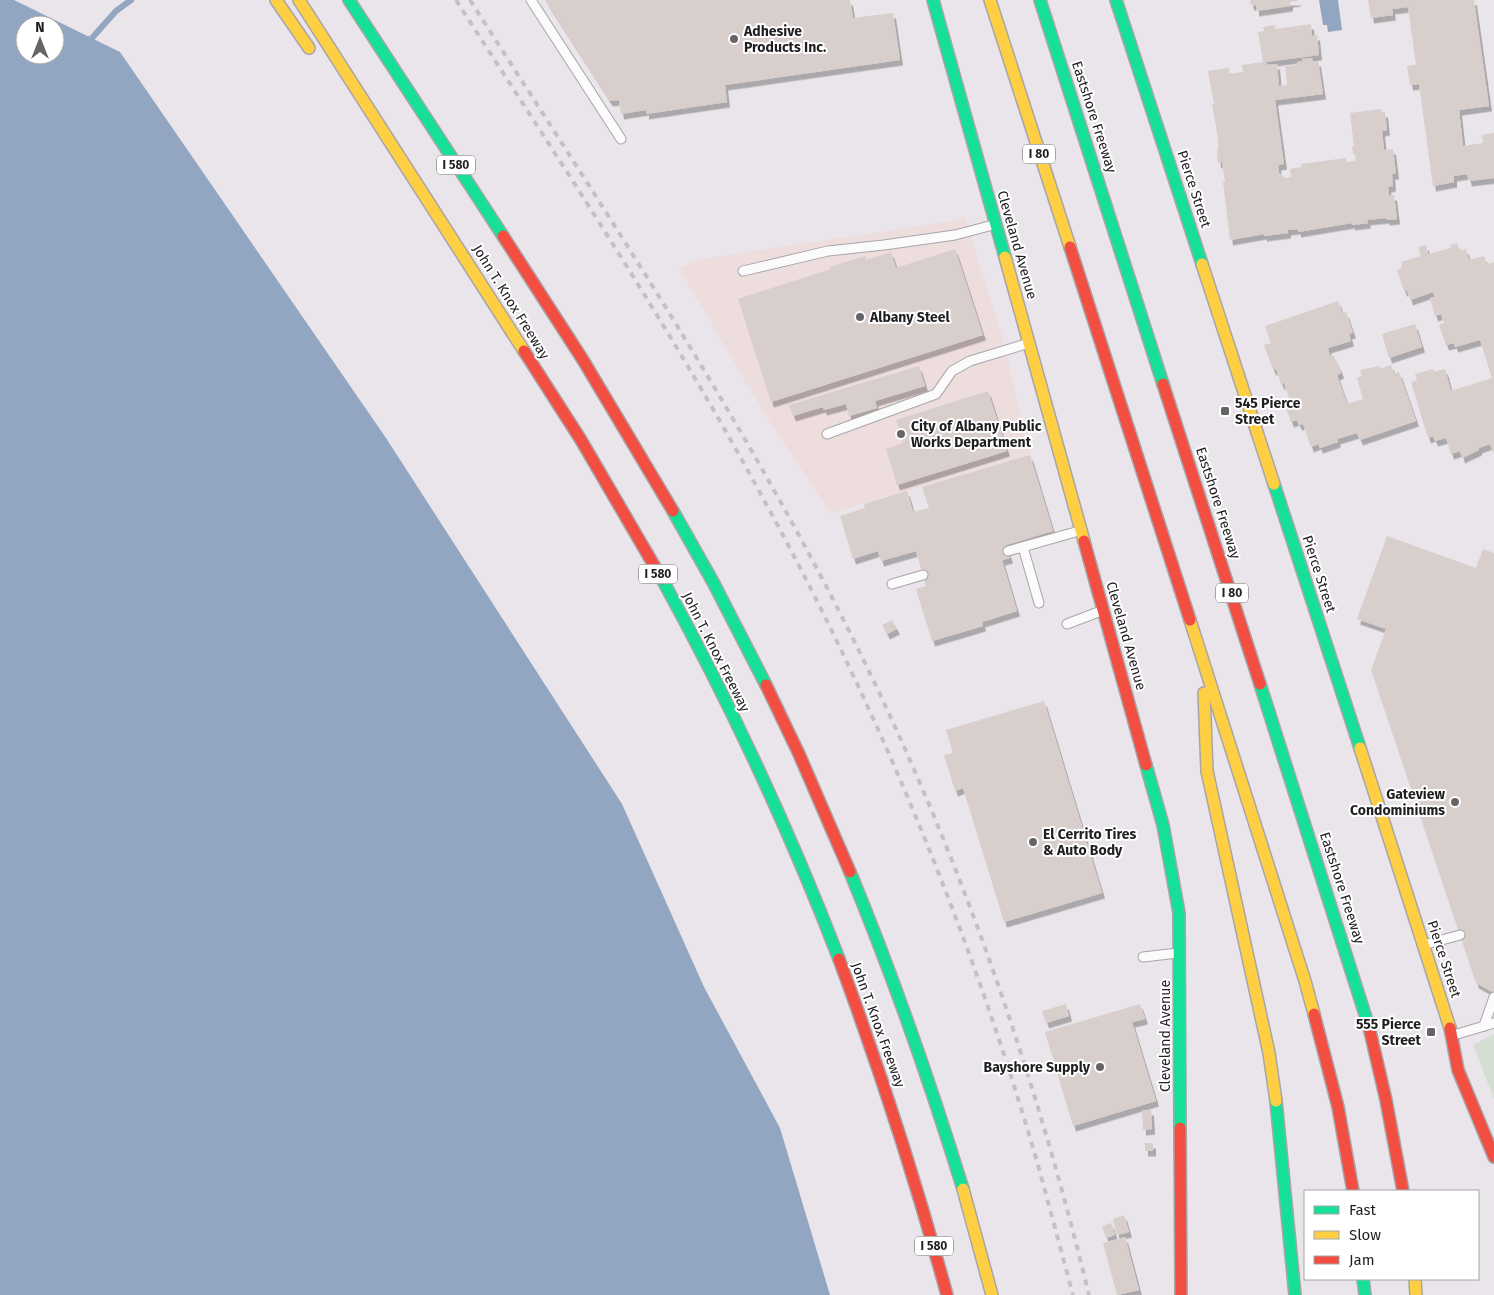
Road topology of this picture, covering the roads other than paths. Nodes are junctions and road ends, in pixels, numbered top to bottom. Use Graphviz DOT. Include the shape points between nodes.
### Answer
graph roads {
  1 [pos="276,0"];
  2 [pos="299,0"];
  3 [pos="349,0"];
  4 [pos="531,0"];
  5 [pos="933,0"];
  6 [pos="990,0"];
  7 [pos="1040,0"];
  8 [pos="1116,0"];
  9 [pos="318,61"];
  10 [pos="346,96"];
  11 [pos="370,109"];
  12 [pos="621,140"];
  13 [pos="996,224"];
  14 [pos="743,271"];
  15 [pos="1029,343"];
  16 [pos="827,434"];
  17 [pos="1081,530"];
  18 [pos="1023,547"];
  19 [pos="1008,551"];
  20 [pos="923,575"];
  21 [pos="892,584"];
  22 [pos="1039,603"];
  23 [pos="1103,610"];
  24 [pos="1066,624"];
  25 [pos="1203,659"];
  26 [pos="1460,935"];
  27 [pos="1424,945"];
  28 [pos="1180,953"];
  29 [pos="1143,957"];
  30 [pos="1494,997"];
  31 [pos="1494,1023"];
  32 [pos="1484,1026"];
  33 [pos="1451,1036"];
  34 [pos="1494,1157"];
  35 [pos="1353,1190"];
  36 [pos="1403,1190"];
  37 [pos="1364,1280"];
  38 [pos="1415,1280"];
  39 [pos="947,1295"];
  40 [pos="992,1295"];
  41 [pos="1181,1295"];
  42 [pos="1294,1295"];
  43 [pos="1365,1295"];
  44 [pos="1416,1295"];
  1 -- 9 [label="main road"];
  2 -- 11 [label="main road, John T. Knox Freeway / I 580"];
  3 -- 40 [label="main road, John T. Knox Freeway / I 580" via="608,402 677,517 753,659 823,808 887,966 942,1124"];
  4 -- 12 [label="lane"];
  5 -- 13 [label="main road, Cleveland Avenue"];
  6 -- 25 [label="main road, I 80"];
  7 -- 36 [label="main road, Eastshore Freeway / I 80" via="1364,1008 1377,1052"];
  8 -- 27 [label="main road, Pierce Street"];
  10 -- 11 [label="main road"];
  11 -- 39 [label="main road, John T. Knox Freeway / I 580" via="585,448 689,629 728,706 791,843 854,999 908,1158"];
  13 -- 14 [label="lane" via="955,235 828,251"];
  13 -- 15 [label="main road, Cleveland Avenue"];
  15 -- 16 [label="lane" via="970,361 952,371 936,394"];
  15 -- 17 [label="main road, Cleveland Avenue"];
  17 -- 18 [label="lane"];
  17 -- 23 [label="main road, Cleveland Avenue"];
  18 -- 19 [label="lane"];
  18 -- 22 [label="lane"];
  20 -- 21 [label="lane"];
  23 -- 24 [label="lane"];
  23 -- 28 [label="main road, Cleveland Avenue" via="1163,825 1179,913"];
  25 -- 35 [label="main road, I 80" via="1317,1023 1338,1107"];
  25 -- 42 [label="main road" via="1207,771 1270,1053 1283,1157"];
  26 -- 27 [label="lane"];
  27 -- 33 [label="main road, Pierce Street"];
  28 -- 29 [label="lane"];
  28 -- 41 [label="main road, Cleveland Avenue"];
  30 -- 32 [label="lane"];
  31 -- 32 [label="lane"];
  32 -- 33 [label="lane"];
  33 -- 34 [label="main road, Pierce Street" via="1458,1070"];
  37 -- 43 [label="main road"];
  38 -- 44 [label="main road"];
}
